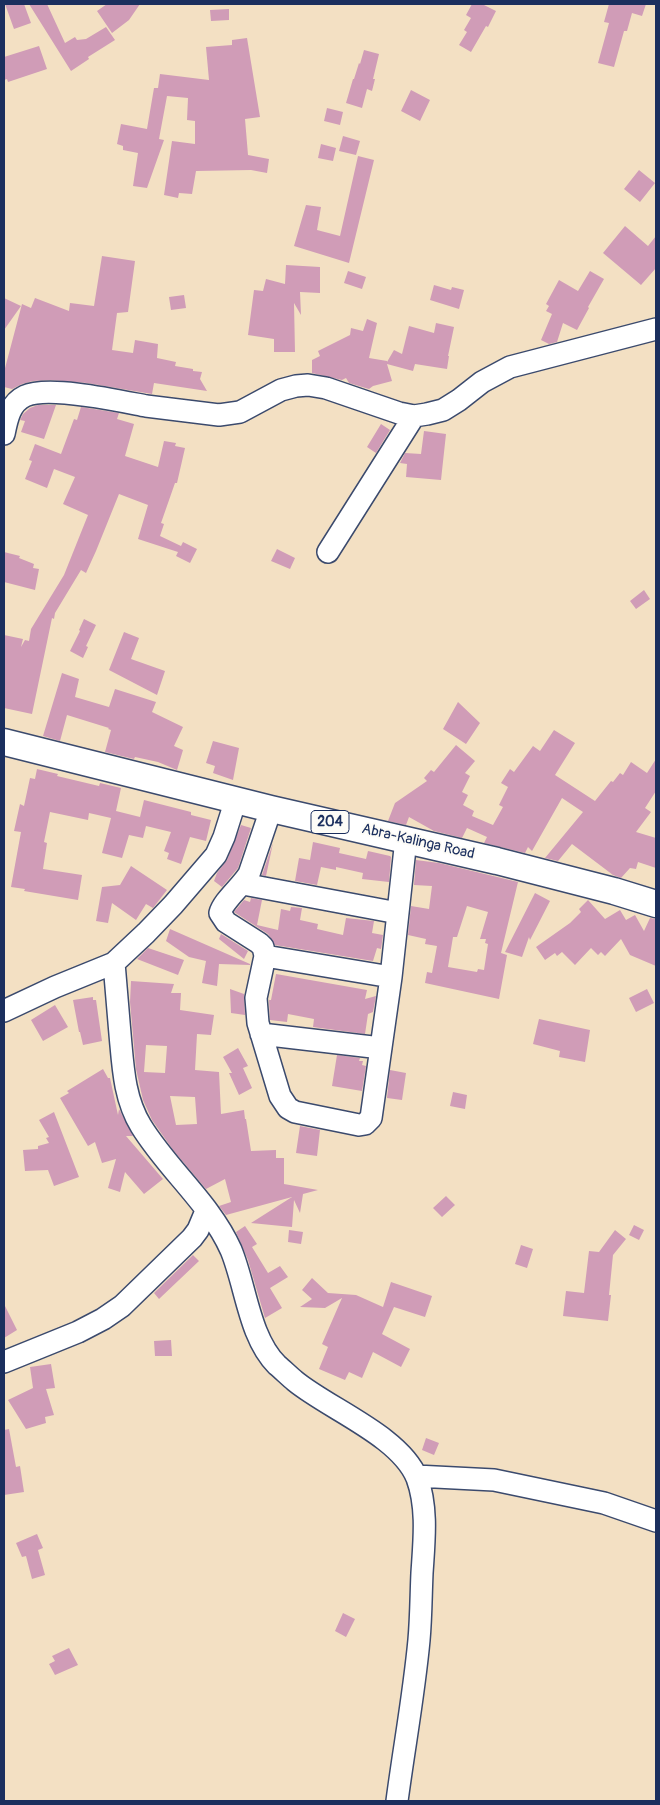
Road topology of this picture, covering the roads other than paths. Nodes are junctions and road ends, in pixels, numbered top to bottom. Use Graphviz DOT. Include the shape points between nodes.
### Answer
graph roads {
  1 [pos="656,329"];
  2 [pos="8,408"];
  3 [pos="414,416"];
  4 [pos="4,434"];
  5 [pos="328,552"];
  6 [pos="4,742"];
  7 [pos="236,799"];
  8 [pos="271,809"];
  9 [pos="406,839"];
  10 [pos="243,884"];
  11 [pos="656,904"];
  12 [pos="398,913"];
  13 [pos="265,956"];
  14 [pos="114,962"];
  15 [pos="390,977"];
  16 [pos="4,1011"];
  17 [pos="261,1034"];
  18 [pos="381,1048"];
  19 [pos="206,1211"];
  20 [pos="4,1362"];
  21 [pos="416,1476"];
  22 [pos="656,1521"];
  23 [pos="397,1801"];
  1 -- 3 [label="street" via="510,367 442,410"];
  2 -- 3 [label="street" via="26,395 75,394 218,415 240,412 281,390 308,385"];
  2 -- 4 [label="street"];
  3 -- 5 [label="street"];
  6 -- 7 [label="main road, Abra-Kalinga Road / 204"];
  7 -- 8 [label="main road, Abra-Kalinga Road / 204"];
  7 -- 14 [label="street" via="216,855 166,912"];
  8 -- 9 [label="main road, Abra-Kalinga Road / 204"];
  8 -- 10 [label="street"];
  9 -- 11 [label="main road, Abra-Kalinga Road / 204"];
  9 -- 12 [label="street"];
  10 -- 12 [label="street"];
  10 -- 13 [label="street" via="220,913 226,922 259,943"];
  12 -- 15 [label="street"];
  13 -- 15 [label="street"];
  13 -- 17 [label="street" via="256,998"];
  14 -- 16 [label="street"];
  14 -- 19 [label="street" via="124,1084 130,1103 152,1142"];
  15 -- 18 [label="street"];
  17 -- 18 [label="street"];
  17 -- 18 [label="street" via="277,1089 288,1108 359,1125 371,1118"];
  19 -- 20 [label="street" via="192,1238 122,1306 78,1332"];
  19 -- 21 [label="street" via="230,1249 261,1340 274,1362 295,1382 387,1442 404,1457"];
  21 -- 22 [label="street" via="494,1480 604,1503"];
  21 -- 23 [label="street" via="422,1495 424,1534 419,1640"];
}
